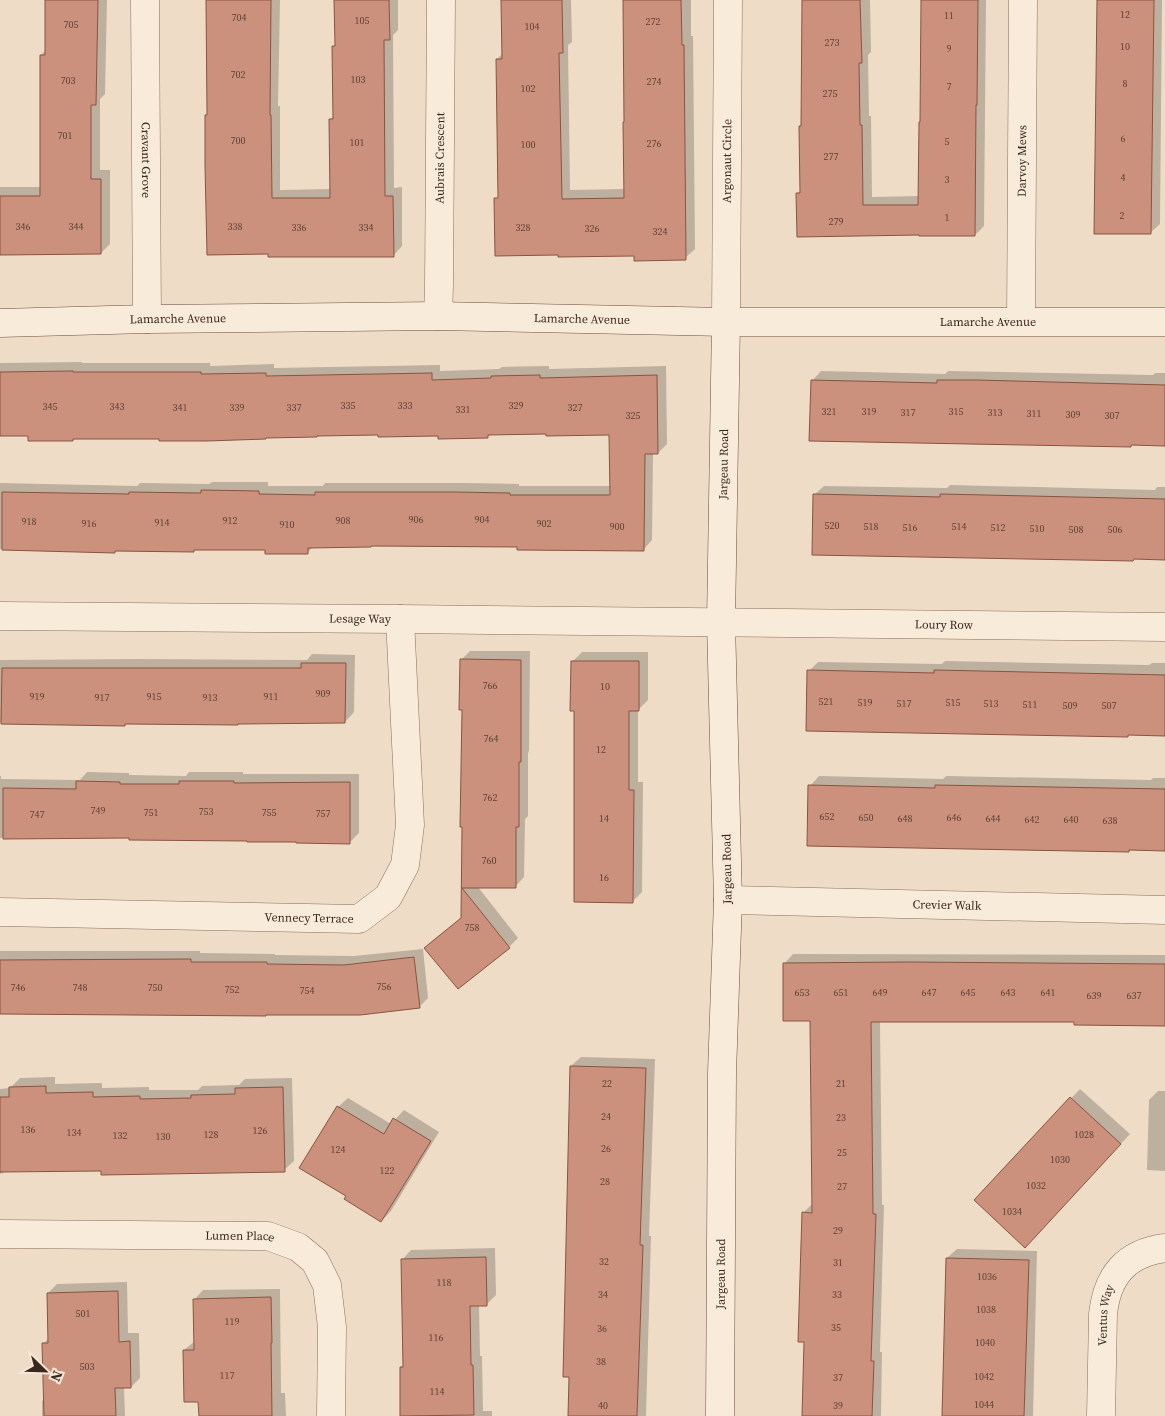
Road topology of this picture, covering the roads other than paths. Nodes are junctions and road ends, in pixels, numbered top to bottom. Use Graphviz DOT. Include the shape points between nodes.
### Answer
graph roads {
  1 [pos="145,0"];
  2 [pos="441,0"];
  3 [pos="728,0"];
  4 [pos="1023,0"];
  5 [pos="438,316"];
  6 [pos="146,319"];
  7 [pos="1021,321"];
  8 [pos="726,322"];
  9 [pos="1165,322"];
  10 [pos="0,323"];
  11 [pos="0,616"];
  12 [pos="400,619"];
  13 [pos="721,622"];
  14 [pos="1165,627"];
  15 [pos="728,900"];
  16 [pos="1165,910"];
  17 [pos="0,912"];
  18 [pos="0,1234"];
  19 [pos="1165,1248"];
  20 [pos="331,1416"];
  21 [pos="720,1416"];
  22 [pos="1101,1416"];
  1 -- 6 [label="street, Cravant Grove"];
  2 -- 5 [label="street, Aubrais Crescent"];
  3 -- 8 [label="street, Argonaut Circle"];
  4 -- 7 [label="street, Darvoy Mews"];
  5 -- 6 [label="street, Lamarche Avenue"];
  5 -- 8 [label="street, Lamarche Avenue"];
  6 -- 10 [label="street, Lamarche Avenue"];
  7 -- 8 [label="street, Lamarche Avenue"];
  7 -- 9 [label="street, Lamarche Avenue"];
  8 -- 13 [label="street, Jargeau Road"];
  11 -- 12 [label="street, Lesage Way"];
  12 -- 13 [label="street, Lesage Way"];
  12 -- 17 [label="street, Vennecy Terrace" via="410,825 405,865 388,897 359,919"];
  13 -- 14 [label="street, Loury Row"];
  13 -- 15 [label="street, Jargeau Road"];
  15 -- 16 [label="street, Crevier Walk"];
  15 -- 21 [label="street, Jargeau Road" via="722,1073"];
  18 -- 20 [label="street, Lumen Place" via="268,1236 298,1247 314,1261 327,1285 332,1327"];
  19 -- 22 [label="street, Ventus Way" via="1127,1262 1108,1287 1102,1314"];
}
